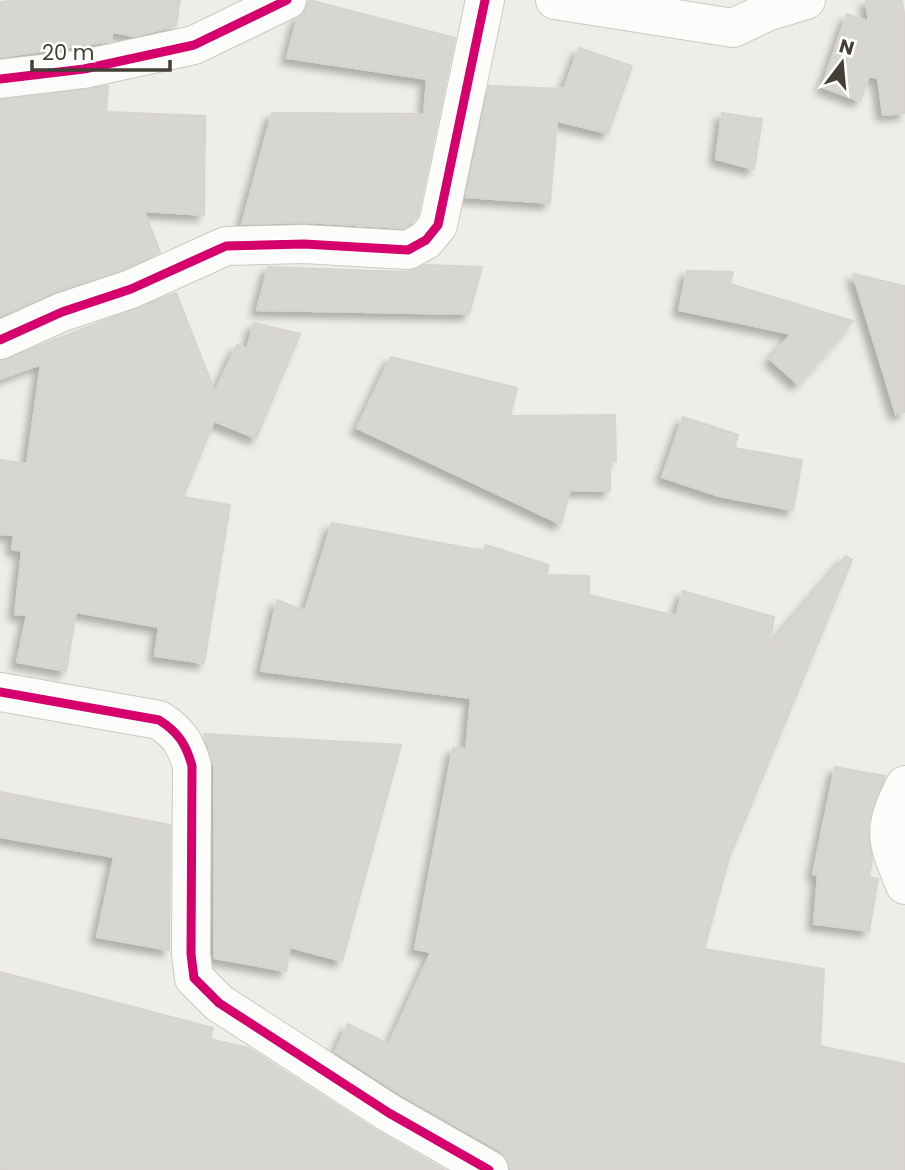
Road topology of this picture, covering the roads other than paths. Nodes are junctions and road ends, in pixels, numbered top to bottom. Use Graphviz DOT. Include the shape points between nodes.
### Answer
graph roads {
  1 [pos="287,0"];
  2 [pos="485,0"];
  3 [pos="555,0"];
  4 [pos="806,0"];
  5 [pos="0,79"];
  6 [pos="0,340"];
  7 [pos="0,692"];
  8 [pos="905,785"];
  9 [pos="905,885"];
  10 [pos="489,1170"];
  1 -- 5 [label="street" via="194,45 84,69"];
  2 -- 6 [label="street" via="438,225 426,240 408,250 304,244 226,246"];
  3 -- 4 [label="street" via="733,28 769,10"];
  7 -- 10 [label="street" via="159,720 176,731 192,766 194,978 219,1003 389,1113"];
  8 -- 9 [label="street" via="889,822 888,844"];
}
